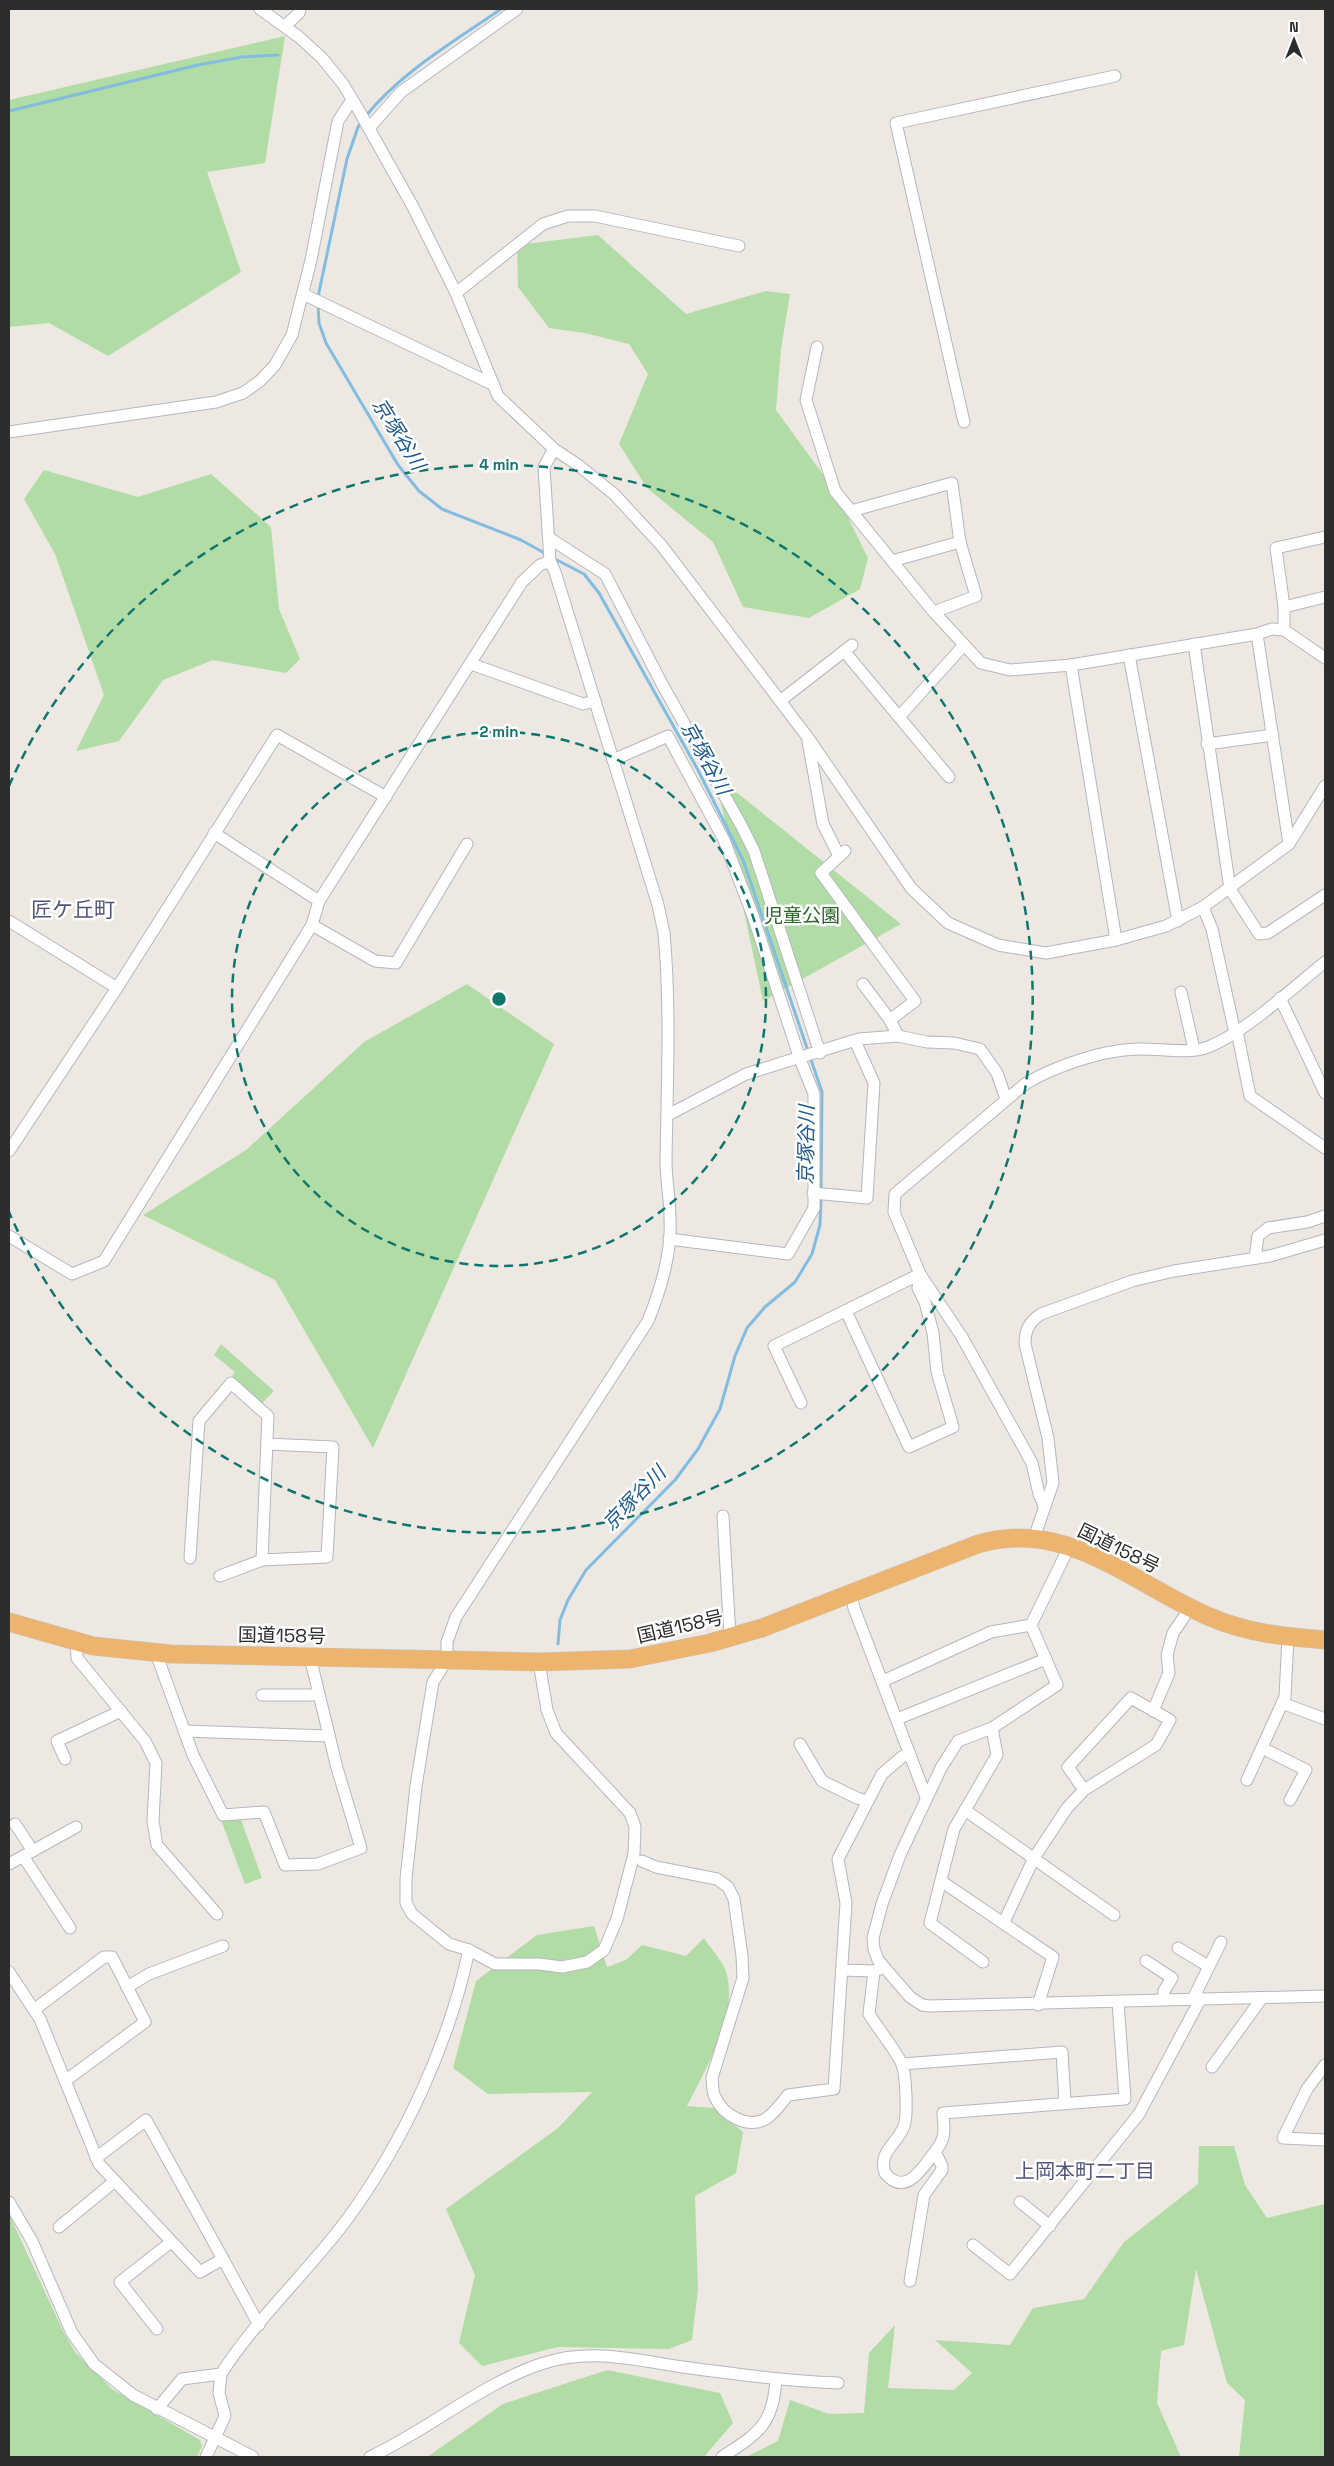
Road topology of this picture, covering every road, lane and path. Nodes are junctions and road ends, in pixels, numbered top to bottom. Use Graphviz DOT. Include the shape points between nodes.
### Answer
graph roads {
  1 [pos="260,9"];
  2 [pos="300,9"];
  3 [pos="517,9"];
  4 [pos="285,26"];
  5 [pos="1115,76"];
  6 [pos="355,105"];
  7 [pos="367,125"];
  8 [pos="739,246"];
  9 [pos="456,293"];
  10 [pos="302,294"];
  11 [pos="817,347"];
  12 [pos="494,385"];
  13 [pos="964,422"];
  14 [pos="9,432"];
  15 [pos="554,449"];
  16 [pos="851,511"];
  17 [pos="1325,537"];
  18 [pos="550,541"];
  19 [pos="960,542"];
  20 [pos="892,561"];
  21 [pos="548,566"];
  22 [pos="1325,597"];
  23 [pos="1284,606"];
  24 [pos="934,612"];
  25 [pos="1284,630"];
  26 [pos="1257,634"];
  27 [pos="1194,644"];
  28 [pos="964,645"];
  29 [pos="1129,655"];
  30 [pos="1325,658"];
  31 [pos="471,664"];
  32 [pos="1071,665"];
  33 [pos="595,701"];
  34 [pos="780,701"];
  35 [pos="899,717"];
  36 [pos="1272,735"];
  37 [pos="807,736"];
  38 [pos="1207,744"];
  39 [pos="613,760"];
  40 [pos="949,777"];
  41 [pos="1325,786"];
  42 [pos="386,797"];
  43 [pos="214,834"];
  44 [pos="467,844"];
  45 [pos="1289,844"];
  46 [pos="1230,889"];
  47 [pos="1325,896"];
  48 [pos="319,901"];
  49 [pos="1203,907"];
  50 [pos="9,921"];
  51 [pos="1178,921"];
  52 [pos="312,925"];
  53 [pos="1116,940"];
  54 [pos="1325,962"];
  55 [pos="863,984"];
  56 [pos="117,988"];
  57 [pos="1181,992"];
  58 [pos="1280,998"];
  59 [pos="890,1020"];
  60 [pos="1236,1032"];
  61 [pos="898,1036"];
  62 [pos="855,1041"];
  63 [pos="1194,1050"];
  64 [pos="810,1056"];
  65 [pos="1325,1093"];
  66 [pos="1006,1099"];
  67 [pos="668,1116"];
  68 [pos="1325,1148"];
  69 [pos="9,1151"];
  70 [pos="813,1193"];
  71 [pos="1325,1216"];
  72 [pos="9,1236"];
  73 [pos="669,1239"];
  74 [pos="1325,1240"];
  75 [pos="1255,1258"];
  76 [pos="920,1274"];
  77 [pos="846,1311"];
  78 [pos="801,1403"];
  79 [pos="267,1444"];
  80 [pos="1044,1506"];
  81 [pos="723,1516"];
  82 [pos="1034,1538"];
  83 [pos="1070,1545"];
  84 [pos="190,1558"];
  85 [pos="262,1560"];
  86 [pos="220,1576"];
  87 [pos="851,1594"];
  88 [pos="1190,1608"];
  89 [pos="9,1622"];
  90 [pos="1031,1625"];
  91 [pos="730,1637"];
  92 [pos="1288,1637"];
  93 [pos="1325,1640"];
  94 [pos="76,1642"];
  95 [pos="156,1653"];
  96 [pos="310,1657"];
  97 [pos="1046,1659"];
  98 [pos="447,1660"];
  99 [pos="539,1662"];
  100 [pos="883,1681"];
  101 [pos="262,1695"];
  102 [pos="319,1695"];
  103 [pos="1282,1703"];
  104 [pos="1153,1710"];
  105 [pos="120,1711"];
  106 [pos="897,1719"];
  107 [pos="1325,1719"];
  108 [pos="992,1728"];
  109 [pos="184,1731"];
  110 [pos="329,1736"];
  111 [pos="800,1744"];
  112 [pos="1262,1748"];
  113 [pos="910,1754"];
  114 [pos="65,1759"];
  115 [pos="1246,1780"];
  116 [pos="1084,1790"];
  117 [pos="926,1797"];
  118 [pos="1290,1800"];
  119 [pos="868,1801"];
  120 [pos="965,1810"];
  121 [pos="16,1824"];
  122 [pos="76,1827"];
  123 [pos="28,1853"];
  124 [pos="1034,1858"];
  125 [pos="642,1861"];
  126 [pos="9,1864"];
  127 [pos="941,1881"];
  128 [pos="217,1914"];
  129 [pos="1114,1915"];
  130 [pos="1004,1922"];
  131 [pos="70,1928"];
  132 [pos="1220,1942"];
  133 [pos="223,1946"];
  134 [pos="1178,1948"];
  135 [pos="469,1950"];
  136 [pos="1146,1961"];
  137 [pos="983,1962"];
  138 [pos="1208,1966"];
  139 [pos="879,1969"];
  140 [pos="842,1970"];
  141 [pos="9,1972"];
  142 [pos="127,1987"];
  143 [pos="1325,1996"];
  144 [pos="1262,1998"];
  145 [pos="1164,1999"];
  146 [pos="1197,1999"];
  147 [pos="1118,2002"];
  148 [pos="1038,2004"];
  149 [pos="34,2009"];
  150 [pos="902,2064"];
  151 [pos="1325,2065"];
  152 [pos="1212,2067"];
  153 [pos="65,2081"];
  154 [pos="1065,2103"];
  155 [pos="1325,2140"];
  156 [pos="935,2152"];
  157 [pos="96,2158"];
  158 [pos="115,2181"];
  159 [pos="9,2202"];
  160 [pos="1020,2202"];
  161 [pos="1050,2226"];
  162 [pos="59,2227"];
  163 [pos="170,2242"];
  164 [pos="974,2245"];
  165 [pos="223,2259"];
  166 [pos="910,2281"];
  167 [pos="259,2325"];
  168 [pos="157,2329"];
  169 [pos="221,2374"];
  170 [pos="776,2380"];
  171 [pos="838,2383"];
  172 [pos="157,2409"];
  173 [pos="215,2439"];
  174 [pos="206,2457"];
  175 [pos="253,2457"];
  176 [pos="370,2457"];
  177 [pos="722,2457"];
  1 -- 4 [label="street"];
  2 -- 4 [label="street"];
  3 -- 7 [label="street" via="401,92"];
  4 -- 6 [label="street" via="322,58"];
  5 -- 13 [label="street" via="896,123"];
  6 -- 7 [label="street"];
  6 -- 10 [label="street" via="338,121"];
  7 -- 9 [label="street" via="413,206"];
  8 -- 9 [label="street" via="595,216 568,216 543,224"];
  9 -- 12 [label="street"];
  10 -- 12 [label="street"];
  10 -- 14 [label="street" via="292,336 275,366 243,393 216,402"];
  11 -- 16 [label="street" via="806,400 835,491"];
  12 -- 15 [label="street" via="503,401"];
  15 -- 18 [label="street" via="544,467"];
  15 -- 34 [label="street" via="614,494 662,546"];
  16 -- 19 [label="street" via="952,483"];
  16 -- 20 [label="street"];
  17 -- 23 [label="street" via="1276,548"];
  18 -- 21 [label="street"];
  18 -- 64 [label="street" via="604,574 742,825 754,852"];
  19 -- 20 [label="street"];
  19 -- 24 [label="street" via="976,596"];
  20 -- 24 [label="street"];
  21 -- 31 [label="street" via="522,582"];
  21 -- 33 [label="street"];
  22 -- 23 [label="street"];
  23 -- 25 [label="street"];
  24 -- 28 [label="street"];
  25 -- 26 [label="street" via="1272,629"];
  25 -- 30 [label="street"];
  26 -- 27 [label="street"];
  26 -- 36 [label="street"];
  27 -- 29 [label="street"];
  27 -- 38 [label="street"];
  28 -- 32 [label="street" via="982,663 1010,670"];
  28 -- 35 [label="street"];
  29 -- 32 [label="street"];
  29 -- 51 [label="street"];
  31 -- 33 [label="street" via="583,704"];
  31 -- 42 [label="street"];
  32 -- 53 [label="street"];
  33 -- 39 [label="street"];
  34 -- 35 [label="street" via="848,648"];
  34 -- 37 [label="street"];
  35 -- 40 [label="street"];
  36 -- 38 [label="street"];
  36 -- 45 [label="street"];
  37 -- 53 [label="street" via="911,888 948,923 998,945 1046,953"];
  37 -- 59 [label="street" via="823,824 842,854 821,873 915,1001"];
  38 -- 46 [label="street"];
  39 -- 64 [label="street" via="668,736 724,840"];
  39 -- 67 [label="street" via="664,933"];
  41 -- 45 [label="street"];
  42 -- 43 [label="street" via="276,734"];
  42 -- 48 [label="street"];
  43 -- 48 [label="street"];
  43 -- 56 [label="street"];
  44 -- 52 [label="street" via="396,963 375,961"];
  45 -- 46 [label="street"];
  46 -- 47 [label="street" via="1259,934 1268,933"];
  46 -- 49 [label="street"];
  48 -- 52 [label="street"];
  49 -- 51 [label="street"];
  49 -- 60 [label="street" via="1212,930"];
  50 -- 56 [label="street"];
  51 -- 53 [label="street"];
  52 -- 72 [label="street" via="104,1261 72,1274"];
  54 -- 58 [label="street"];
  55 -- 59 [label="street"];
  56 -- 69 [label="street"];
  57 -- 63 [label="street"];
  58 -- 60 [label="street"];
  58 -- 65 [label="street"];
  59 -- 61 [label="street"];
  60 -- 63 [label="street"];
  60 -- 68 [label="street" via="1250,1096"];
  61 -- 62 [label="street"];
  61 -- 66 [label="street" via="954,1043 980,1050 997,1073"];
  62 -- 64 [label="street"];
  62 -- 70 [label="street" via="874,1083 867,1198"];
  63 -- 66 [label="street" via="1135,1049 1063,1065 1038,1076"];
  64 -- 67 [label="street" via="746,1074"];
  64 -- 70 [label="street" via="814,1094"];
  66 -- 76 [label="street" via="895,1194 894,1212"];
  67 -- 73 [label="street"];
  70 -- 73 [label="street" via="814,1208 788,1254"];
  71 -- 75 [label="street" via="1268,1228 1258,1236"];
  73 -- 98 [label="street" via="660,1294 648,1321 456,1617 447,1642"];
  74 -- 75 [label="street"];
  75 -- 80 [label="street" via="1174,1271 1132,1282 1032,1319 1026,1330 1025,1344 1052,1468 1052,1489"];
  76 -- 77 [label="street"];
  76 -- 77 [label="street" via="918,1288 933,1333 937,1372 953,1427 909,1446"];
  76 -- 80 [label="street" via="962,1337 1032,1463 1038,1494"];
  77 -- 78 [label="street" via="774,1346"];
  79 -- 84 [label="street" via="268,1416 231,1383 199,1421"];
  79 -- 85 [label="street"];
  79 -- 85 [label="street" via="333,1447 327,1558"];
  80 -- 82 [label="street"];
  81 -- 91 [label="street"];
  82 -- 83 [label="highway, 国道158号"];
  82 -- 87 [label="highway, 国道158号" via="992,1540"];
  83 -- 88 [label="highway, 国道158号"];
  83 -- 90 [label="street"];
  85 -- 86 [label="street"];
  87 -- 91 [label="highway, 国道158号"];
  87 -- 100 [label="street"];
  88 -- 92 [label="highway, 国道158号" via="1243,1629"];
  88 -- 104 [label="street" via="1173,1634 1168,1655 1169,1673"];
  89 -- 94 [label="highway, 国道158号"];
  90 -- 97 [label="street"];
  90 -- 100 [label="street" via="991,1632"];
  91 -- 99 [label="highway, 国道158号" via="630,1659"];
  92 -- 93 [label="highway, 国道158号"];
  92 -- 103 [label="street"];
  94 -- 95 [label="highway, 国道158号"];
  94 -- 105 [label="street" via="77,1658"];
  95 -- 96 [label="highway, 国道158号"];
  95 -- 109 [label="street"];
  96 -- 98 [label="highway, 国道158号"];
  96 -- 102 [label="street"];
  97 -- 106 [label="street"];
  97 -- 108 [label="street" via="1057,1685"];
  98 -- 99 [label="highway, 国道158号"];
  98 -- 135 [label="street" via="433,1682 431,1692 416,1786 406,1903 412,1914 442,1939"];
  99 -- 135 [label="street" via="556,1734 630,1813 635,1827 634,1854 618,1919 604,1950 587,1962 562,1967 496,1964"];
  100 -- 106 [label="street"];
  101 -- 102 [label="street"];
  102 -- 110 [label="street"];
  103 -- 107 [label="street"];
  103 -- 112 [label="street"];
  104 -- 116 [label="street" via="1170,1720 1156,1745"];
  104 -- 116 [label="street" via="1131,1698 1068,1767"];
  105 -- 114 [label="street" via="57,1741"];
  105 -- 128 [label="street" via="145,1740 156,1763 153,1821 157,1845"];
  106 -- 113 [label="street"];
  108 -- 117 [label="street" via="958,1741"];
  108 -- 120 [label="street" via="997,1755"];
  109 -- 110 [label="street"];
  109 -- 110 [label="street" via="223,1815 264,1812 285,1865 318,1864 361,1848"];
  111 -- 119 [label="street" via="822,1781"];
  112 -- 115 [label="street"];
  112 -- 118 [label="street" via="1306,1770"];
  113 -- 117 [label="street"];
  113 -- 119 [label="street" via="882,1774"];
  116 -- 124 [label="street" via="1060,1816"];
  117 -- 139 [label="street" via="889,1884 873,1938"];
  119 -- 140 [label="street" via="838,1858 846,1903"];
  120 -- 124 [label="street"];
  120 -- 127 [label="street" via="954,1829"];
  121 -- 123 [label="street"];
  122 -- 123 [label="street"];
  123 -- 126 [label="street"];
  123 -- 131 [label="street"];
  124 -- 129 [label="street"];
  124 -- 130 [label="street"];
  125 -- 140 [label="street" via="656,1867 717,1879 728,1888 734,1899 743,1978 712,2078 717,2100 732,2116 746,2122 765,2119 788,2095 834,2089"];
  127 -- 130 [label="street"];
  127 -- 137 [label="street" via="930,1923"];
  130 -- 148 [label="street" via="1053,1957"];
  132 -- 138 [label="street"];
  133 -- 142 [label="street" via="149,1974"];
  134 -- 138 [label="street"];
  135 -- 167 [label="street" via="462,1984 409,2120 348,2218"];
  136 -- 145 [label="street" via="1172,1978 1164,1991"];
  138 -- 146 [label="street"];
  139 -- 140 [label="street"];
  139 -- 148 [label="street" via="922,2004"];
  139 -- 150 [label="street" via="869,2014"];
  141 -- 149 [label="street"];
  142 -- 149 [label="street" via="112,1957 104,1957"];
  142 -- 153 [label="street" via="146,2022"];
  143 -- 144 [label="street"];
  144 -- 146 [label="street"];
  144 -- 152 [label="street"];
  145 -- 146 [label="street"];
  145 -- 147 [label="street"];
  146 -- 161 [label="street" via="1139,2114"];
  147 -- 148 [label="street"];
  147 -- 154 [label="street" via="1125,2099"];
  149 -- 153 [label="street"];
  150 -- 154 [label="street" via="1062,2052"];
  150 -- 156 [label="street" via="905,2125 884,2156 885,2173 897,2181 912,2180"];
  151 -- 155 [label="street" via="1307,2089 1283,2138"];
  153 -- 157 [label="street"];
  154 -- 156 [label="street" via="943,2112 943,2139"];
  156 -- 166 [label="street" via="942,2170 924,2195"];
  157 -- 158 [label="street"];
  157 -- 165 [label="street" via="146,2120"];
  158 -- 162 [label="street"];
  158 -- 163 [label="street"];
  159 -- 172 [label="street" via="32,2241 55,2297 83,2351 106,2376"];
  160 -- 161 [label="street"];
  161 -- 164 [label="street" via="1010,2274"];
  163 -- 165 [label="street" via="200,2272"];
  163 -- 168 [label="street" via="120,2282"];
  165 -- 167 [label="street"];
  167 -- 169 [label="street"];
  169 -- 172 [label="street" via="182,2379"];
  169 -- 173 [label="street" via="219,2393 225,2416"];
  170 -- 171 [label="street"];
  170 -- 176 [label="street" via="619,2356 565,2358 504,2381"];
  170 -- 177 [label="street" via="772,2405 763,2425 749,2440"];
  172 -- 173 [label="street"];
  173 -- 174 [label="street"];
  173 -- 175 [label="street"];
}
